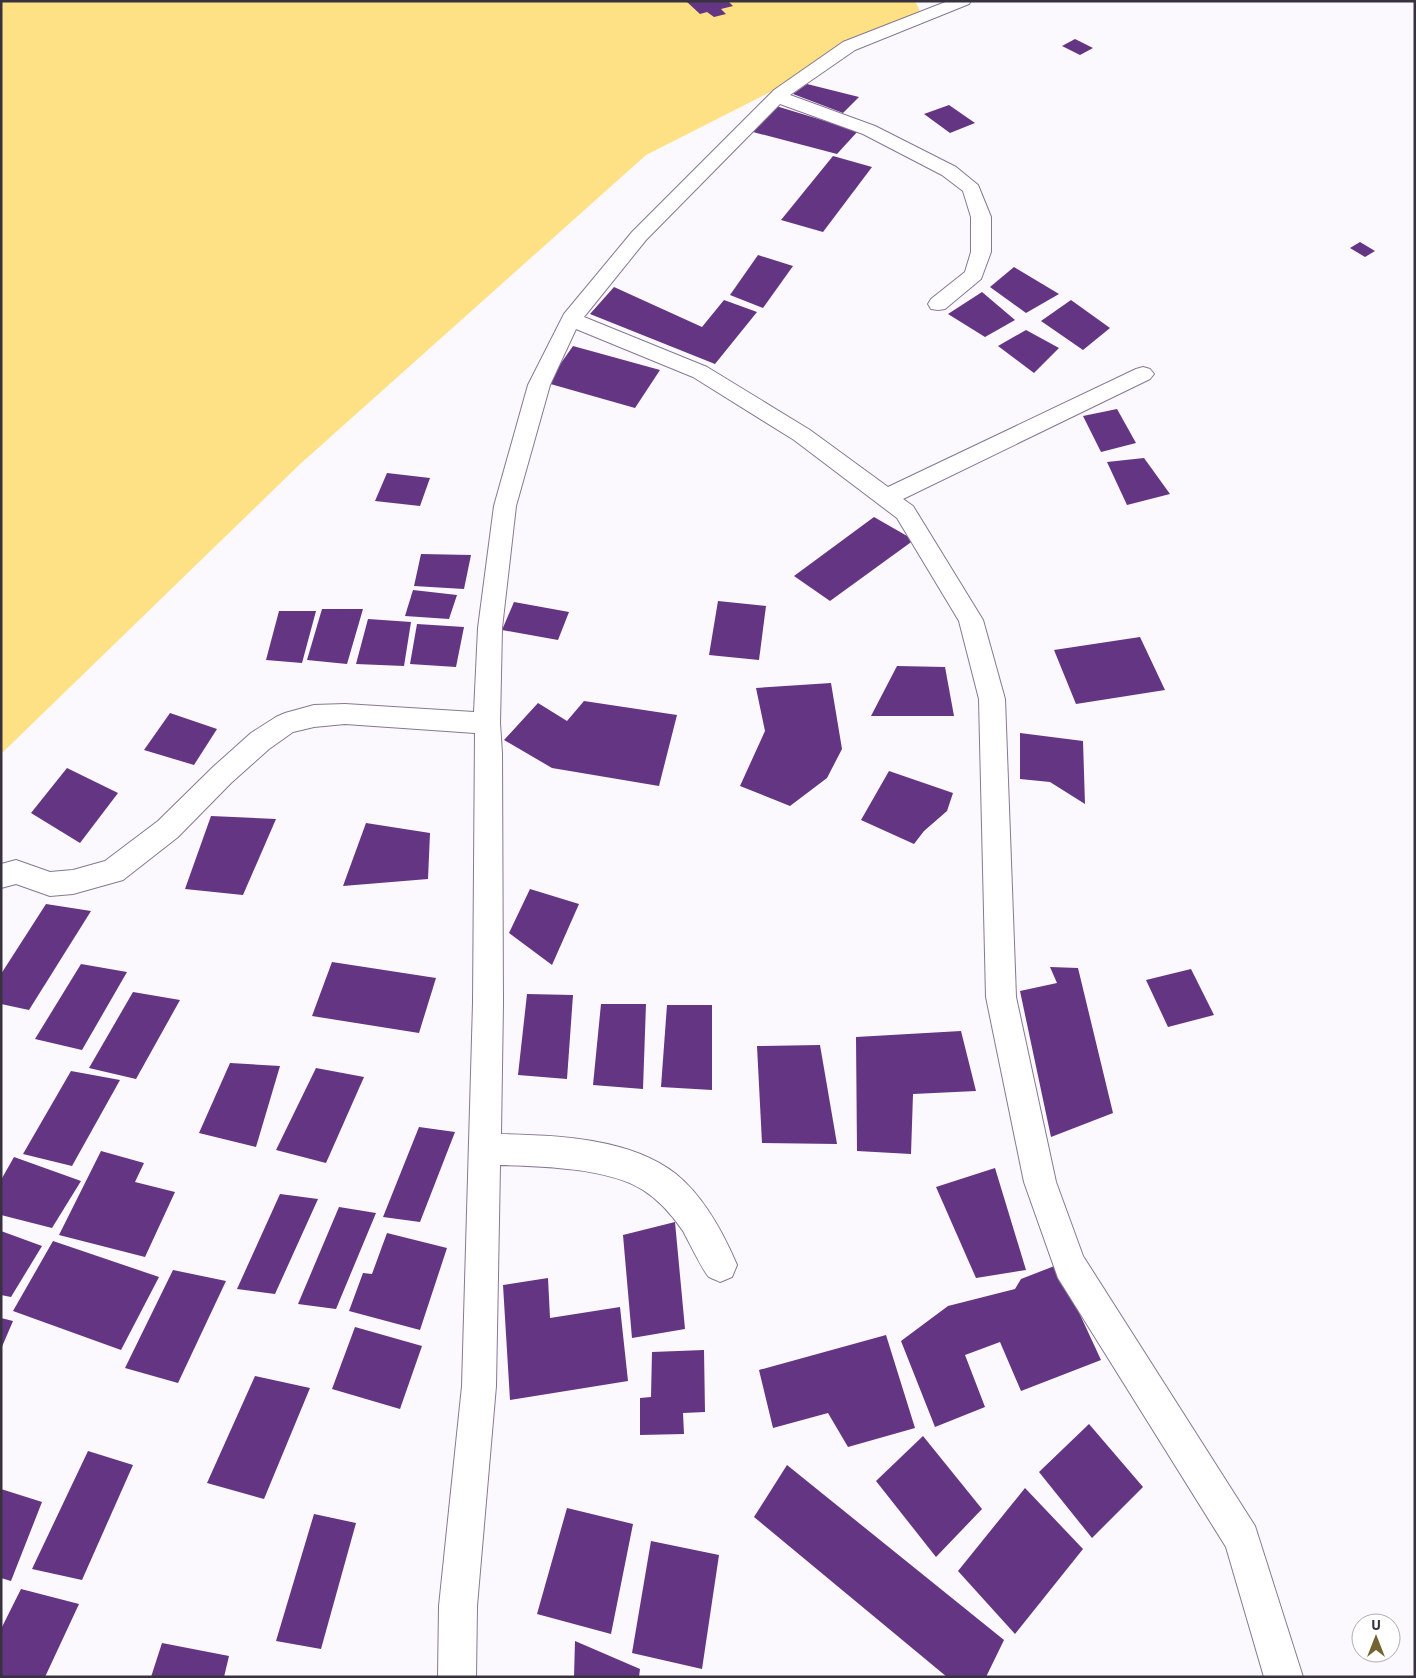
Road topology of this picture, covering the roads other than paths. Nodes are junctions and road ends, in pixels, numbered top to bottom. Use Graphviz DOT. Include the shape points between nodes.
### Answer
graph roads {
  1 [pos="963,1"];
  2 [pos="778,97"];
  3 [pos="938,304"];
  4 [pos="571,318"];
  5 [pos="1143,374"];
  6 [pos="885,498"];
  7 [pos="487,723"];
  8 [pos="1,876"];
  9 [pos="484,1149"];
  10 [pos="720,1266"];
  11 [pos="456,1677"];
  12 [pos="1284,1677"];
  1 -- 2 [label="street" via="849,46"];
  2 -- 3 [label="street" via="869,130 949,171 971,190 981,217 981,252 974,275"];
  2 -- 4 [label="street" via="639,236"];
  4 -- 6 [label="street" via="700,372 802,434"];
  4 -- 7 [label="street" via="539,385 505,506 490,628"];
  5 -- 6 [label="street"];
  6 -- 12 [label="street" via="905,512 971,620 992,699 1001,998 1040,1182 1070,1266 1242,1539"];
  7 -- 8 [label="street" via="345,714 314,716 286,724 260,741 168,829 113,871 74,882 50,884 16,872"];
  7 -- 9 [label="street" via="488,1003"];
  9 -- 10 [label="street" via="533,1150 596,1158 653,1177 689,1212 704,1232"];
  9 -- 11 [label="street" via="479,1386 458,1606"];
}
